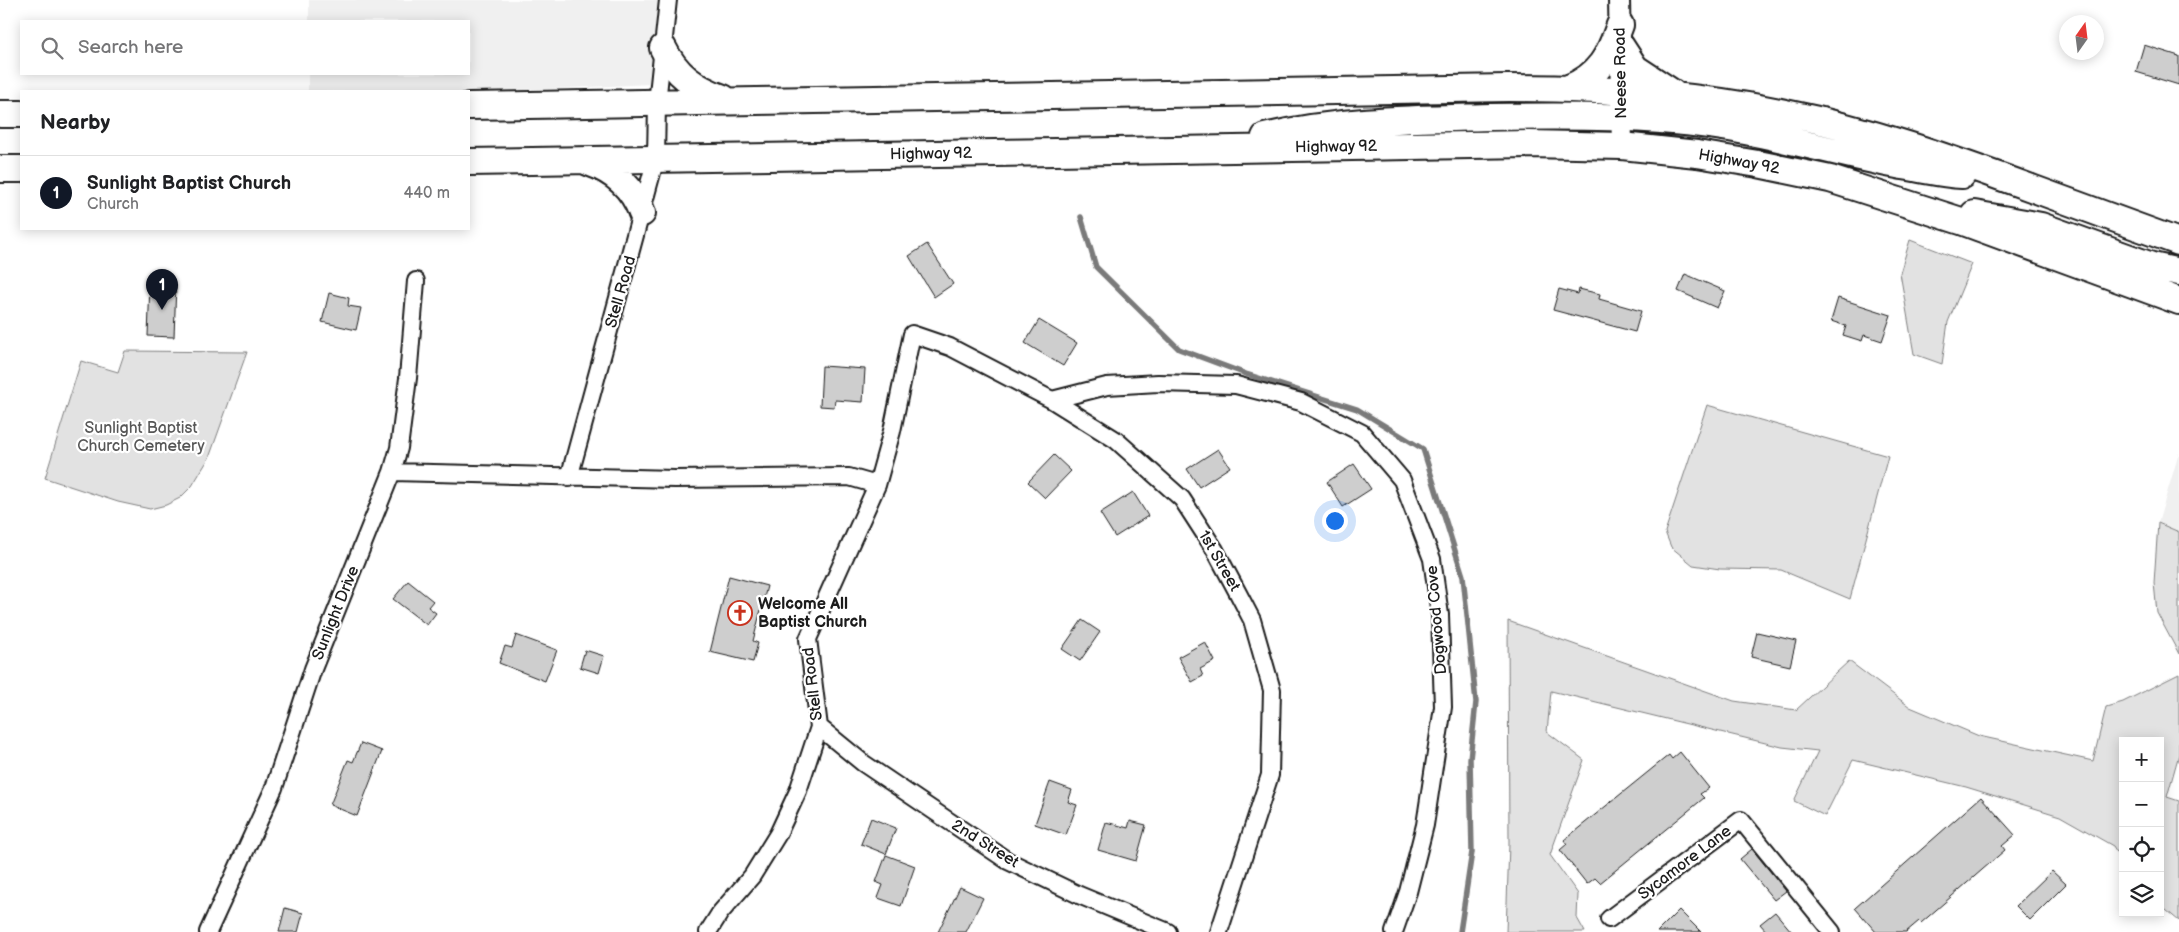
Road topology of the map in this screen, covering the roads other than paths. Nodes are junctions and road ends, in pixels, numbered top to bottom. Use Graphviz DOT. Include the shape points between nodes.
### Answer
graph roads {
  1 [pos="668,0"];
  2 [pos="1620,23"];
  3 [pos="663,48"];
  4 [pos="1568,88"];
  5 [pos="1621,91"];
  6 [pos="1680,97"];
  7 [pos="738,101"];
  8 [pos="657,103"];
  9 [pos="470,106"];
  10 [pos="0,114"];
  11 [pos="20,114"];
  12 [pos="1622,118"];
  13 [pos="1622,146"];
  14 [pos="1231,149"];
  15 [pos="656,158"];
  16 [pos="583,160"];
  17 [pos="470,162"];
  18 [pos="0,169"];
  19 [pos="20,169"];
  20 [pos="1995,175"];
  21 [pos="1926,210"];
  22 [pos="642,213"];
  23 [pos="2128,223"];
  24 [pos="2179,223"];
  25 [pos="2179,242"];
  26 [pos="2179,272"];
  27 [pos="416,281"];
  28 [pos="2179,301"];
  29 [pos="912,334"];
  30 [pos="1052,400"];
  31 [pos="392,472"];
  32 [pos="568,478"];
  33 [pos="877,485"];
  34 [pos="819,726"];
  35 [pos="1609,919"];
  36 [pos="208,932"];
  37 [pos="708,932"];
  38 [pos="1168,932"];
  39 [pos="1219,932"];
  40 [pos="1394,932"];
  41 [pos="1832,932"];
  1 -- 3 [label="street, Stell Road"];
  2 -- 4 [label="main road" via="1600,68 1591,77"];
  2 -- 5 [label="street, Neese Road"];
  2 -- 6 [label="main road" via="1635,68"];
  3 -- 7 [label="main road" via="674,67 694,86"];
  3 -- 8 [label="street, Stell Road"];
  4 -- 5 [label="main road"];
  4 -- 7 [label="main road"];
  5 -- 6 [label="main road"];
  5 -- 12 [label="street, Neese Road"];
  6 -- 20 [label="main road" via="1757,107 1838,124 1902,142"];
  7 -- 8 [label="main road"];
  8 -- 9 [label="main road"];
  8 -- 15 [label="street, Stell Road"];
  10 -- 11 [label="main road"];
  12 -- 13 [label="street, Neese Road"];
  12 -- 14 [label="main road" via="1354,122 1293,130"];
  12 -- 20 [label="main road" via="1728,128 1876,161 1941,172"];
  13 -- 14 [label="main road, Highway 92" via="1529,144"];
  13 -- 21 [label="main road, Highway 92" via="1697,154 1830,179"];
  14 -- 15 [label="main road, Highway 92"];
  15 -- 16 [label="main road, Highway 92"];
  15 -- 22 [label="street, Stell Road"];
  16 -- 17 [label="main road, Highway 92"];
  16 -- 22 [label="main road" via="621,180 635,197"];
  18 -- 19 [label="main road"];
  20 -- 23 [label="main road"];
  21 -- 26 [label="main road" via="2024,222 2152,266"];
  21 -- 28 [label="main road, Highway 92"];
  22 -- 32 [label="street, Stell Road"];
  23 -- 24 [label="main road"];
  23 -- 25 [label="main road"];
  27 -- 31 [label="street, Sunlight Drive" via="408,378 399,448"];
  29 -- 30 [label="street, 1st Street" via="950,347"];
  29 -- 33 [label="street, Stell Road"];
  30 -- 39 [label="street, 1st Street" via="1116,440 1182,499 1215,550 1252,620 1272,690 1270,775"];
  30 -- 40 [label="street, Dogwood Cove" via="1107,386 1158,383 1236,385 1301,402 1362,433 1402,480 1432,559 1440,615 1443,707 1425,825"];
  31 -- 32 [label="street"];
  31 -- 36 [label="street, Sunlight Drive" via="313,669 274,788"];
  32 -- 33 [label="street" via="849,477"];
  33 -- 34 [label="street, Stell Road" via="808,639"];
  34 -- 37 [label="street, Stell Road" via="798,791 778,834 752,876"];
  34 -- 38 [label="street, 2nd Street" via="863,763 1008,861"];
  35 -- 41 [label="street, Sycamore Lane" via="1741,820"];
}
